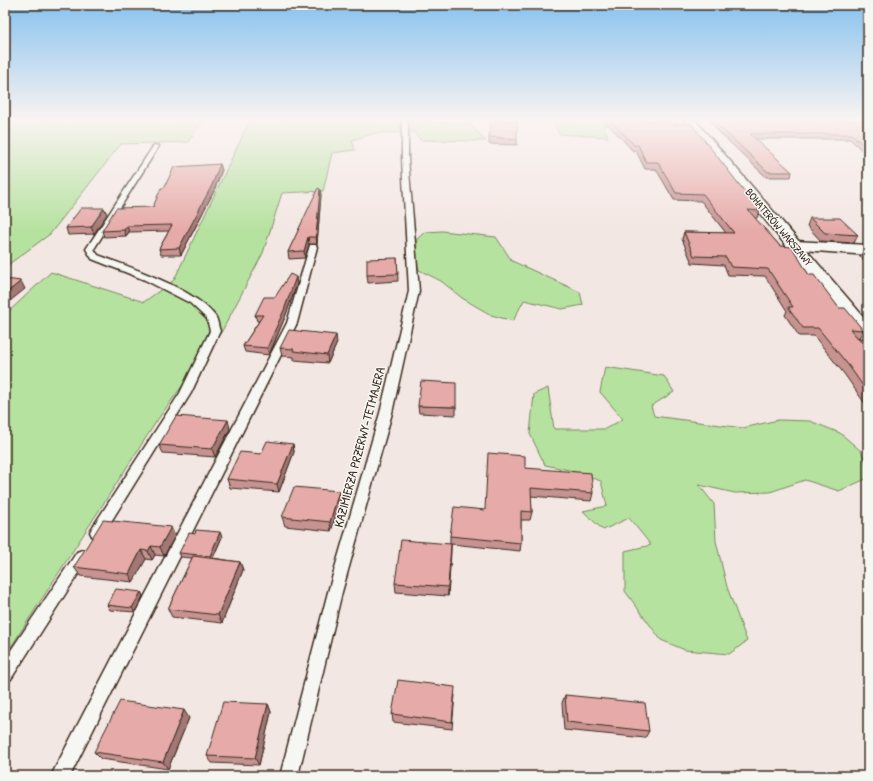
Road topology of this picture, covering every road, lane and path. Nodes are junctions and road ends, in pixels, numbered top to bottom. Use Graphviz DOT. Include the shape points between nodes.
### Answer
graph roads {
  1 [pos="149,156"];
  2 [pos="405,156"];
  3 [pos="720,156"];
  4 [pos="795,246"];
  5 [pos="313,247"];
  6 [pos="868,250"];
  7 [pos="868,334"];
  8 [pos="5,673"];
  9 [pos="60,776"];
  10 [pos="289,776"];
  1 -- 8 [label="lane" via="90,249 95,257 148,278 193,301 211,318 215,331 185,393 74,570"];
  2 -- 10 [label="lane, KAZIMIERZA PRZERWY-TETMAJERA" via="414,291 386,413 335,592"];
  3 -- 4 [label="street, BOHATERÓW WARSZAWY"];
  4 -- 6 [label="street"];
  4 -- 7 [label="street, BOHATERÓW WARSZAWY"];
  5 -- 9 [label="lane" via="292,323"];
}
